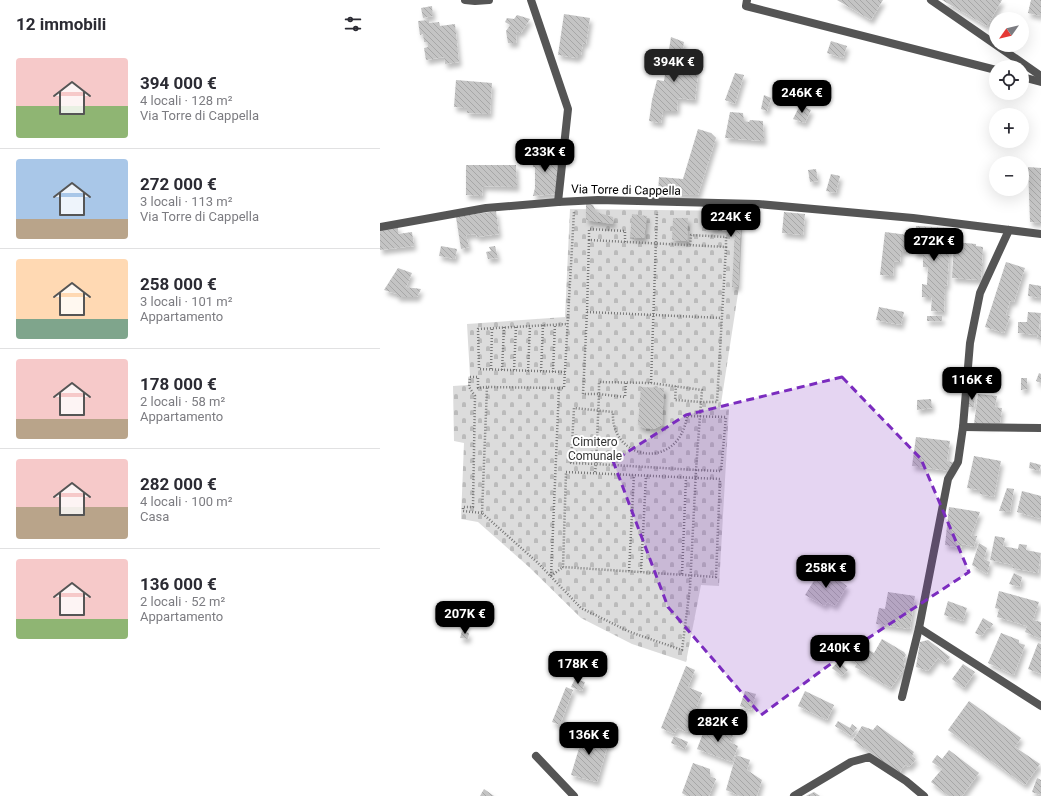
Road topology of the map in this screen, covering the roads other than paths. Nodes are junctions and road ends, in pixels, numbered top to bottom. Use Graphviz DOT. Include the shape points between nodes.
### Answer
graph roads {
  1 [pos="465,0"];
  2 [pos="489,0"];
  3 [pos="531,0"];
  4 [pos="747,0"];
  5 [pos="931,0"];
  6 [pos="989,68"];
  7 [pos="1041,76"];
  8 [pos="1029,79"];
  9 [pos="1041,82"];
  10 [pos="558,202"];
  11 [pos="380,227"];
  12 [pos="1009,230"];
  13 [pos="1041,234"];
  14 [pos="963,427"];
  15 [pos="1041,428"];
  16 [pos="919,628"];
  17 [pos="902,697"];
  18 [pos="1041,706"];
  19 [pos="536,756"];
  20 [pos="574,796"];
  21 [pos="794,796"];
  22 [pos="924,796"];
  1 -- 2 [label="street"];
  3 -- 10 [label="street" via="568,109"];
  4 -- 6 [label="street" via="746,6"];
  5 -- 7 [label="street"];
  8 -- 9 [label="street"];
  10 -- 11 [label="street, Via Torre di Cappella" via="486,208"];
  10 -- 12 [label="street, Via Torre di Cappella" via="758,204 913,218"];
  12 -- 13 [label="street, Via Torre di Cappella"];
  12 -- 14 [label="street" via="980,293 970,343"];
  14 -- 15 [label="street"];
  14 -- 16 [label="street" via="958,462 948,479"];
  16 -- 17 [label="street"];
  16 -- 18 [label="street"];
  19 -- 20 [label="street"];
  21 -- 22 [label="street" via="851,762 869,757"];
}
